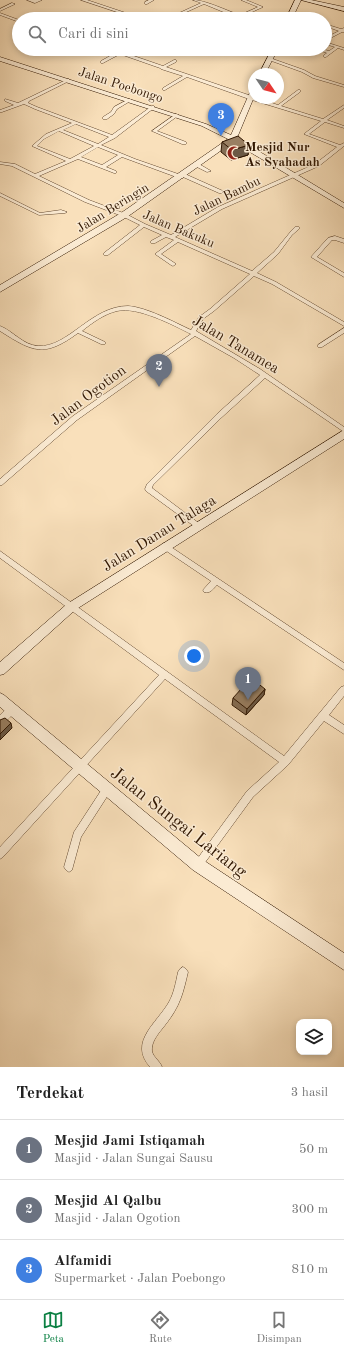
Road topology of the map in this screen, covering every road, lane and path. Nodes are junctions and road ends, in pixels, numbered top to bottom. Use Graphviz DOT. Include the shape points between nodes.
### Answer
graph roads {
  1 [pos="30,0"];
  2 [pos="40,0"];
  3 [pos="83,0"];
  4 [pos="152,0"];
  5 [pos="195,0"];
  6 [pos="244,0"];
  7 [pos="298,0"];
  8 [pos="304,0"];
  9 [pos="146,2"];
  10 [pos="204,3"];
  11 [pos="13,4"];
  12 [pos="344,9"];
  13 [pos="0,10"];
  14 [pos="120,12"];
  15 [pos="184,12"];
  16 [pos="226,12"];
  17 [pos="250,12"];
  18 [pos="292,12"];
  19 [pos="0,14"];
  20 [pos="12,18"];
  21 [pos="332,27"];
  22 [pos="343,30"];
  23 [pos="332,36"];
  24 [pos="332,45"];
  25 [pos="338,47"];
  26 [pos="344,49"];
  27 [pos="332,52"];
  28 [pos="116,56"];
  29 [pos="131,56"];
  30 [pos="272,56"];
  31 [pos="0,58"];
  32 [pos="270,59"];
  33 [pos="175,61"];
  34 [pos="102,62"];
  35 [pos="162,68"];
  36 [pos="265,68"];
  37 [pos="186,76"];
  38 [pos="68,80"];
  39 [pos="344,86"];
  40 [pos="164,89"];
  41 [pos="300,91"];
  42 [pos="248,97"];
  43 [pos="6,100"];
  44 [pos="130,100"];
  45 [pos="25,102"];
  46 [pos="248,103"];
  47 [pos="17,104"];
  48 [pos="272,104"];
  49 [pos="279,106"];
  50 [pos="344,106"];
  51 [pos="153,107"];
  52 [pos="1,111"];
  53 [pos="177,115"];
  54 [pos="105,118"];
  55 [pos="324,120"];
  56 [pos="75,123"];
  57 [pos="344,127"];
  58 [pos="60,130"];
  59 [pos="114,137"];
  60 [pos="233,139"];
  61 [pos="184,143"];
  62 [pos="344,144"];
  63 [pos="99,145"];
  64 [pos="340,147"];
  65 [pos="122,155"];
  66 [pos="78,157"];
  67 [pos="70,161"];
  68 [pos="0,163"];
  69 [pos="197,165"];
  70 [pos="103,167"];
  71 [pos="209,171"];
  72 [pos="114,172"];
  73 [pos="36,176"];
  74 [pos="182,176"];
  75 [pos="292,176"];
  76 [pos="220,192"];
  77 [pos="0,194"];
  78 [pos="344,206"];
  79 [pos="65,212"];
  80 [pos="124,215"];
  81 [pos="143,225"];
  82 [pos="297,228"];
  83 [pos="166,235"];
  84 [pos="174,239"];
  85 [pos="344,241"];
  86 [pos="153,242"];
  87 [pos="106,254"];
  88 [pos="174,264"];
  89 [pos="252,273"];
  90 [pos="344,275"];
  91 [pos="0,289"];
  92 [pos="343,322"];
  93 [pos="0,329"];
  94 [pos="344,330"];
  95 [pos="78,331"];
  96 [pos="195,332"];
  97 [pos="102,343"];
  98 [pos="320,346"];
  99 [pos="264,375"];
  100 [pos="344,430"];
  101 [pos="344,434"];
  102 [pos="0,483"];
  103 [pos="198,526"];
  104 [pos="165,546"];
  105 [pos="0,554"];
  106 [pos="216,581"];
  107 [pos="207,590"];
  108 [pos="71,607"];
  109 [pos="344,667"];
  110 [pos="0,670"];
  111 [pos="164,676"];
  112 [pos="344,690"];
  113 [pos="0,699"];
  114 [pos="12,709"];
  115 [pos="324,716"];
  116 [pos="0,721"];
  117 [pos="344,730"];
  118 [pos="285,762"];
  119 [pos="81,767"];
  120 [pos="107,789"];
  121 [pos="0,854"];
  122 [pos="198,865"];
  123 [pos="69,867"];
  124 [pos="344,962"];
  125 [pos="183,972"];
  126 [pos="157,1067"];
  1 -- 2 [label="street"];
  3 -- 14 [label="street"];
  4 -- 9 [label="street"];
  5 -- 10 [label="street"];
  6 -- 17 [label="street" via="260,7"];
  7 -- 18 [label="street"];
  8 -- 12 [label="street"];
  10 -- 15 [label="street"];
  10 -- 16 [label="street"];
  11 -- 13 [label="street"];
  19 -- 20 [label="street"];
  21 -- 22 [label="street"];
  22 -- 23 [label="street"];
  24 -- 25 [label="street"];
  25 -- 26 [label="street"];
  25 -- 27 [label="street"];
  28 -- 34 [label="street"];
  29 -- 35 [label="street"];
  30 -- 32 [label="street"];
  31 -- 38 [label="street, Jalan Poebongo"];
  32 -- 36 [label="street"];
  32 -- 39 [label="street"];
  33 -- 35 [label="street"];
  35 -- 37 [label="street"];
  37 -- 40 [label="street"];
  37 -- 42 [label="street"];
  38 -- 44 [label="street, Jalan Poebongo"];
  38 -- 45 [label="street"];
  41 -- 49 [label="street"];
  43 -- 47 [label="street"];
  44 -- 51 [label="street, Jalan Poebongo"];
  44 -- 54 [label="street" via="115,108 113,113"];
  45 -- 47 [label="street"];
  45 -- 56 [label="street"];
  46 -- 60 [label="street"];
  47 -- 52 [label="street"];
  48 -- 49 [label="street"];
  49 -- 55 [label="street"];
  50 -- 55 [label="street"];
  51 -- 53 [label="street, Jalan Poebongo"];
  51 -- 59 [label="street"];
  53 -- 60 [label="street, Jalan Poebongo"];
  53 -- 61 [label="street" via="154,131"];
  55 -- 57 [label="street"];
  55 -- 64 [label="street" via="306,135"];
  56 -- 58 [label="street"];
  56 -- 59 [label="street"];
  58 -- 63 [label="street"];
  58 -- 67 [label="street" via="55,130 34,146"];
  59 -- 63 [label="street"];
  60 -- 69 [label="street, Jalan Beringin"];
  60 -- 75 [label="street, Jalan Poebongo"];
  62 -- 64 [label="street, Jalan Bambu"];
  63 -- 65 [label="street"];
  63 -- 66 [label="street"];
  64 -- 75 [label="street, Jalan Bambu" via="317,165"];
  65 -- 70 [label="street"];
  65 -- 74 [label="street"];
  66 -- 67 [label="street"];
  66 -- 70 [label="street"];
  67 -- 73 [label="street"];
  68 -- 73 [label="street, Jalan Bakuku" via="13,165"];
  69 -- 71 [label="street"];
  69 -- 74 [label="street, Jalan Beringin"];
  70 -- 72 [label="street"];
  73 -- 80 [label="street, Jalan Bakuku" via="87,201"];
  74 -- 76 [label="street"];
  74 -- 80 [label="street, Jalan Beringin"];
  75 -- 78 [label="street, Jalan Poebongo"];
  75 -- 84 [label="street, Jalan Bambu" via="220,208"];
  77 -- 79 [label="street" via="39,214"];
  80 -- 81 [label="street, Jalan Bakuku"];
  80 -- 91 [label="street, Jalan Beringin"];
  81 -- 83 [label="street, Jalan Bakuku"];
  81 -- 87 [label="street"];
  82 -- 89 [label="street, Jalan Ogotion" via="290,233 280,249"];
  83 -- 84 [label="street, Jalan Bakuku"];
  83 -- 86 [label="street"];
  84 -- 88 [label="street, Jalan Bambu" via="158,254"];
  84 -- 89 [label="street, Jalan Bakuku"];
  85 -- 90 [label="street" via="330,239 314,257"];
  89 -- 92 [label="street, Jalan Bakuku" via="290,291"];
  89 -- 96 [label="street, Jalan Ogotion" via="201,318"];
  93 -- 95 [label="street, Jalan Tanamea" via="33,347 42,349 53,346"];
  94 -- 98 [label="street"];
  95 -- 96 [label="street, Jalan Tanamea" via="106,312 128,308 151,314"];
  95 -- 97 [label="street"];
  96 -- 99 [label="street, Jalan Tanamea"];
  96 -- 102 [label="street, Jalan Ogotion" via="75,418"];
  99 -- 100 [label="street, Jalan Tanamea"];
  99 -- 103 [label="street" via="150,484 148,489"];
  101 -- 103 [label="street, Jalan Danau Talaga"];
  103 -- 104 [label="street, Jalan Danau Talaga"];
  104 -- 106 [label="street"];
  104 -- 108 [label="street, Jalan Danau Talaga"];
  105 -- 108 [label="street"];
  106 -- 107 [label="street"];
  106 -- 109 [label="street"];
  108 -- 110 [label="street, Jalan Danau Talaga"];
  108 -- 111 [label="street"];
  111 -- 118 [label="street"];
  111 -- 119 [label="street"];
  112 -- 115 [label="street"];
  113 -- 114 [label="street, Jalan Sungai Lariang"];
  114 -- 116 [label="street"];
  114 -- 119 [label="street, Jalan Sungai Lariang"];
  115 -- 117 [label="street"];
  115 -- 118 [label="street"];
  118 -- 122 [label="street" via="250,794"];
  119 -- 120 [label="street, Jalan Sungai Lariang"];
  119 -- 121 [label="street"];
  120 -- 122 [label="street, Jalan Sungai Lariang"];
  120 -- 123 [label="street" via="77,835"];
  122 -- 124 [label="street, Jalan Sungai Lariang"];
  125 -- 126 [label="street" via="176,998 152,1032 148,1044 146,1053"];
}
